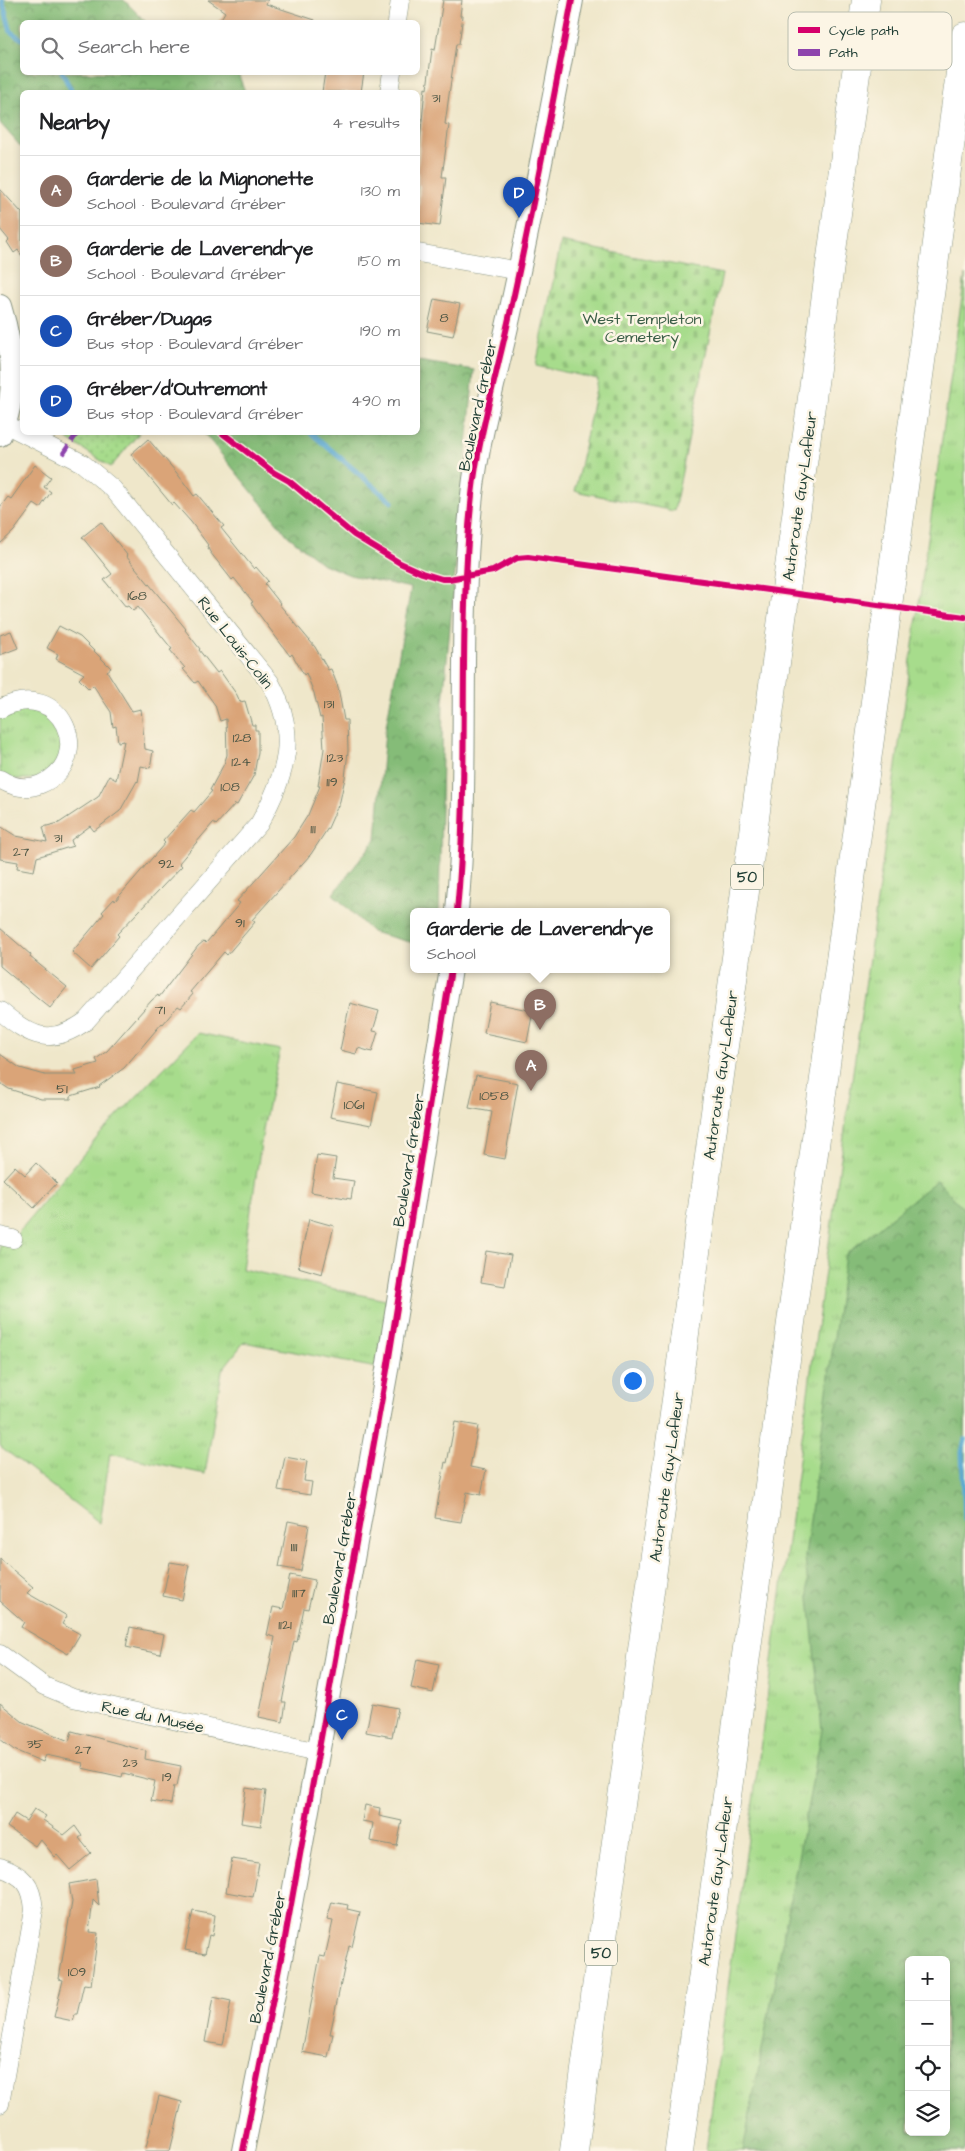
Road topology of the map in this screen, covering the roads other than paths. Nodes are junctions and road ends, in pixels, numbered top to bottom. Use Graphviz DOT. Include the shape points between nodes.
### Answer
graph roads {
  1 [pos="400,0"];
  2 [pos="572,0"];
  3 [pos="397,20"];
  4 [pos="965,36"];
  5 [pos="856,70"];
  6 [pos="392,75"];
  7 [pos="389,90"];
  8 [pos="420,252"];
  9 [pos="519,271"];
  10 [pos="0,306"];
  11 [pos="3,430"];
  12 [pos="0,709"];
  13 [pos="0,779"];
  14 [pos="457,908"];
  15 [pos="450,973"];
  16 [pos="0,1010"];
  17 [pos="0,1654"];
  18 [pos="318,1752"];
  19 [pos="0,1867"];
  20 [pos="5,2054"];
  21 [pos="0,2104"];
  22 [pos="243,2151"];
  23 [pos="574,2151"];
  24 [pos="679,2151"];
  1 -- 3 [label="street"];
  2 -- 9 [label="street, Boulevard Gréber"];
  4 -- 24 [label="highway, Autoroute Guy-Lafleur"];
  5 -- 23 [label="highway, Autoroute Guy-Lafleur / 50"];
  6 -- 7 [label="street"];
  8 -- 9 [label="street"];
  9 -- 14 [label="street, Boulevard Gréber" via="472,495 465,619 463,827"];
  10 -- 11 [label="street" via="8,336 12,373"];
  11 -- 16 [label="street, Rue Louis-Colin" via="82,463 113,489 270,682 283,714 288,751 273,800 258,824 86,1021 59,1036 36,1035"];
  12 -- 13 [label="street" via="29,700 51,708 66,726 69,747 66,760 50,780 19,787"];
  15 -- 18 [label="street, Boulevard Gréber" via="398,1310"];
  17 -- 18 [label="street, Rue du Musée" via="44,1686 73,1698"];
  18 -- 22 [label="street, Boulevard Gréber"];
  19 -- 20 [label="street" via="26,1881 32,1891 34,1910"];
  20 -- 21 [label="street"];
}
